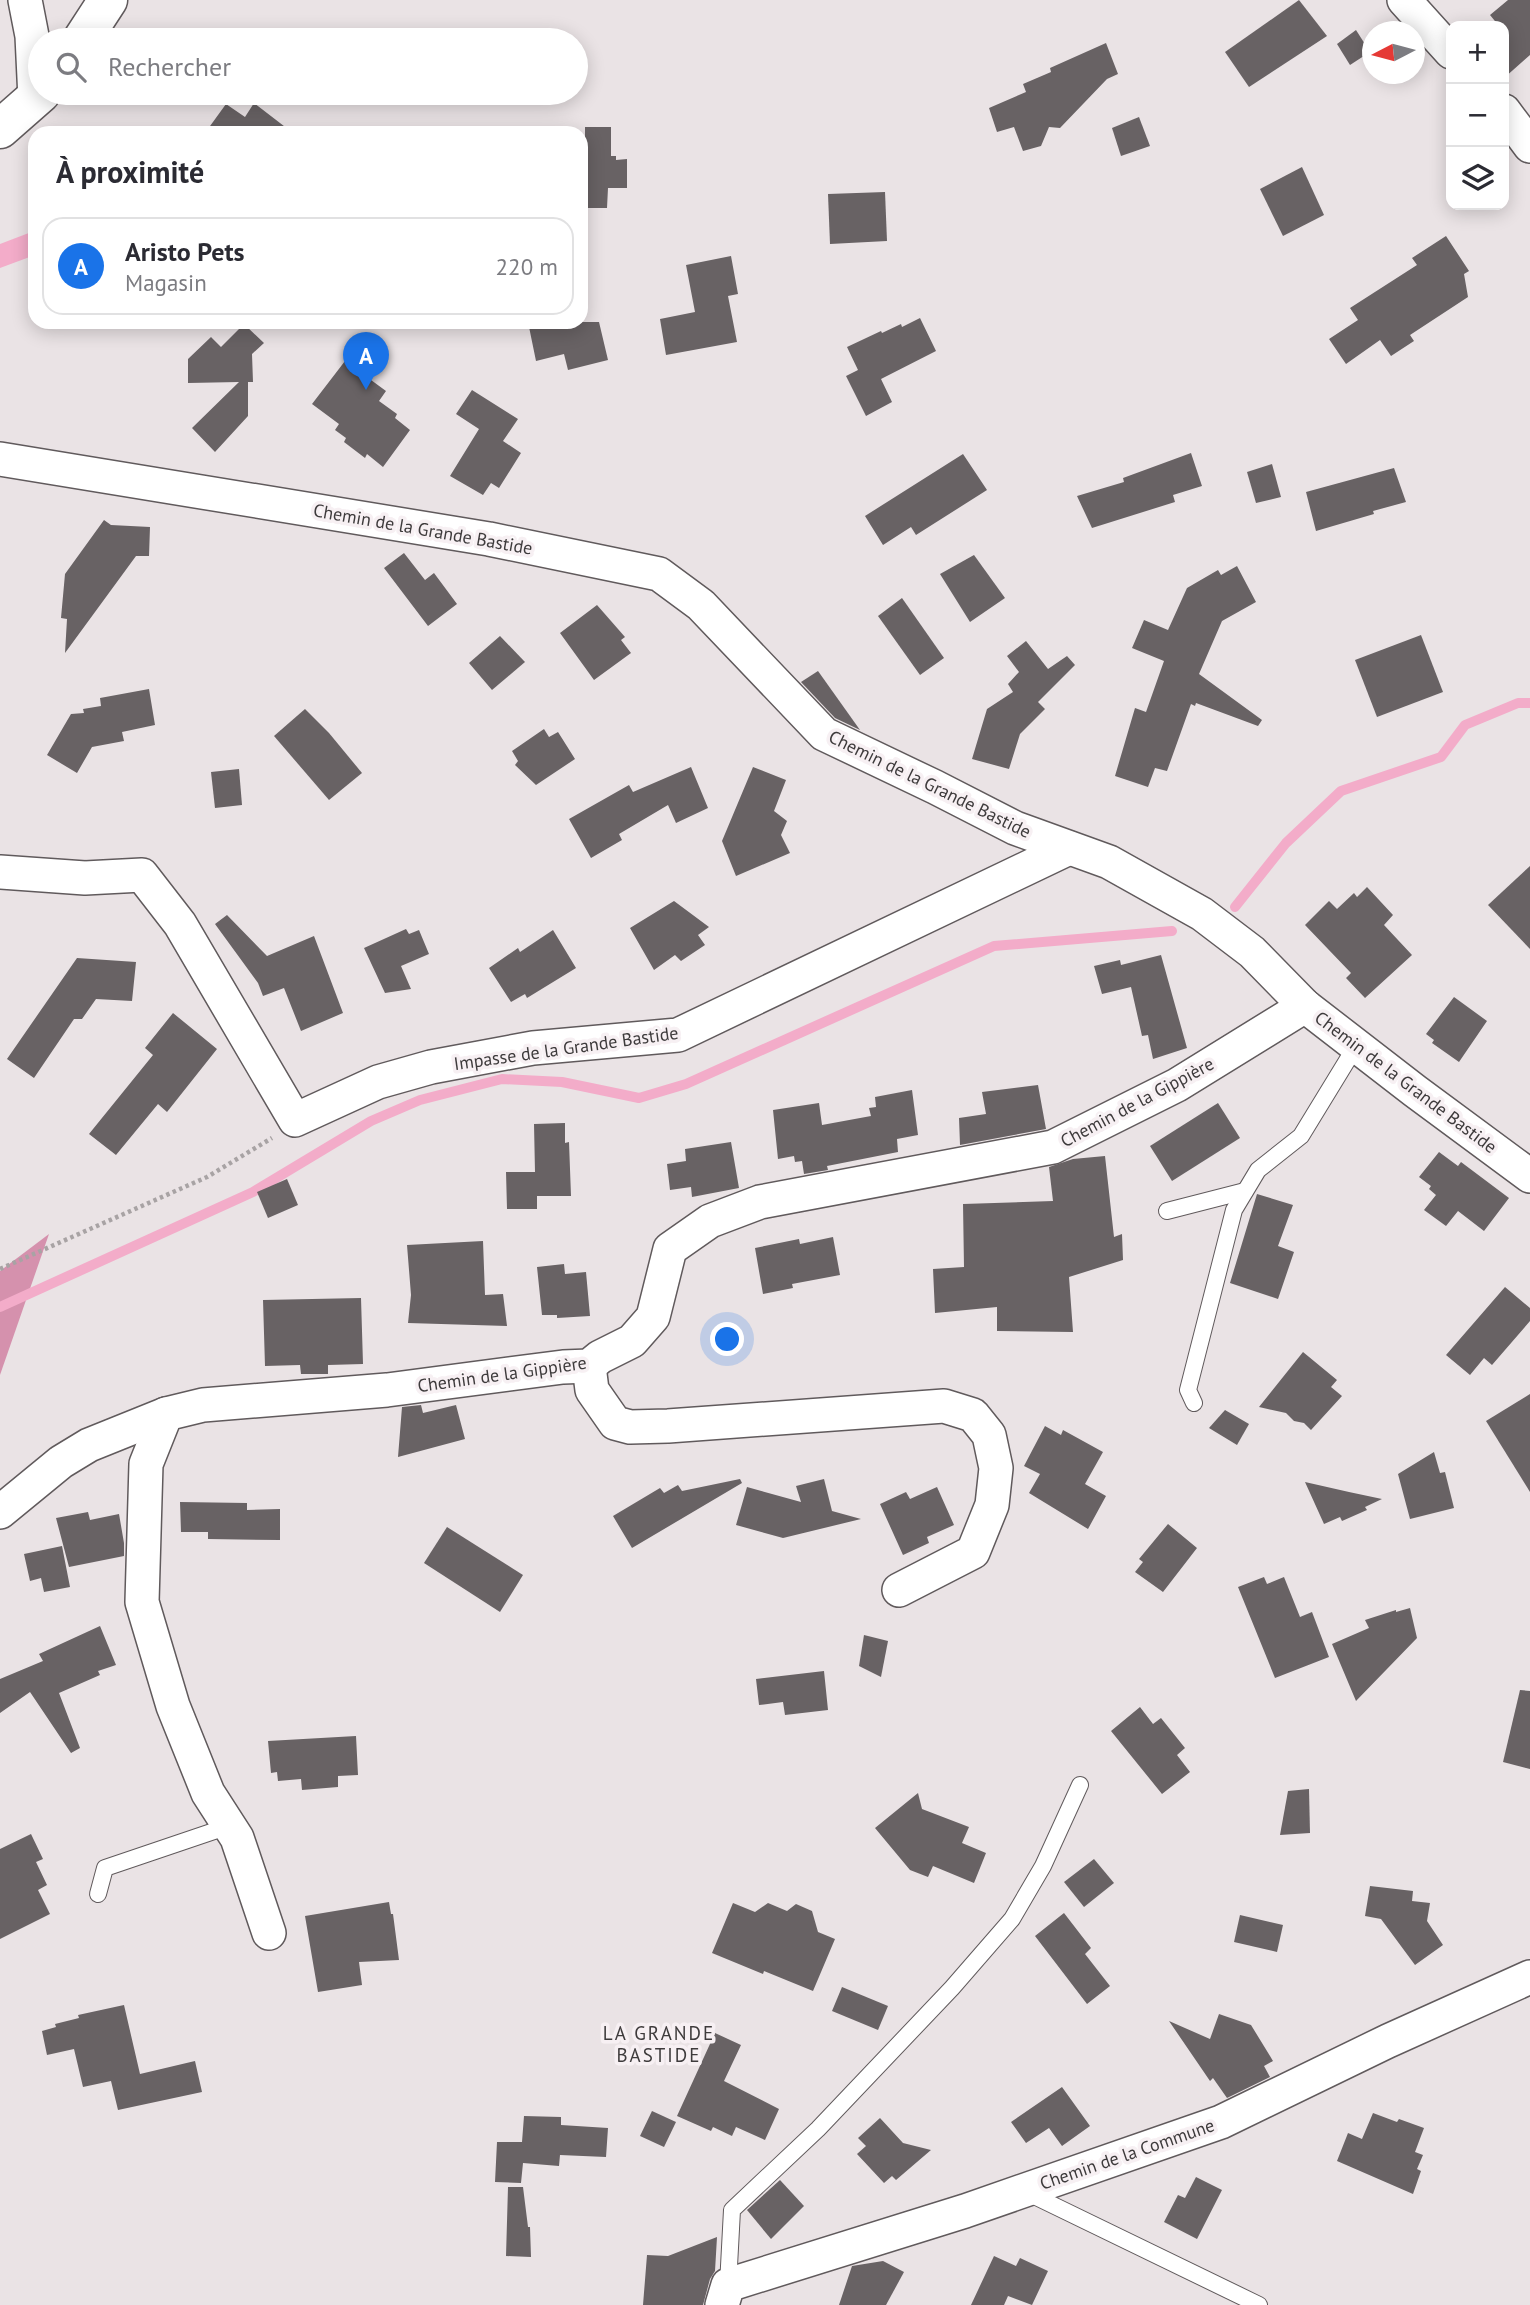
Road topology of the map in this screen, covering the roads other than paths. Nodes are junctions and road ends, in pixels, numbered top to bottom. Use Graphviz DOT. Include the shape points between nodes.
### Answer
graph roads {
  1 [pos="25,0"];
  2 [pos="108,0"];
  3 [pos="1404,0"];
  4 [pos="30,28"];
  5 [pos="90,28"];
  6 [pos="1446,46"];
  7 [pos="28,105"];
  8 [pos="1509,118"];
  9 [pos="0,129"];
  10 [pos="1530,146"];
  11 [pos="0,459"];
  12 [pos="1069,848"];
  13 [pos="0,872"];
  14 [pos="1305,1006"];
  15 [pos="1356,1046"];
  16 [pos="1530,1175"];
  17 [pos="1245,1191"];
  18 [pos="1167,1211"];
  19 [pos="589,1366"];
  20 [pos="1194,1403"];
  21 [pos="166,1414"];
  22 [pos="0,1512"];
  23 [pos="899,1590"];
  24 [pos="1080,1785"];
  25 [pos="229,1826"];
  26 [pos="99,1894"];
  27 [pos="269,1933"];
  28 [pos="1530,1977"];
  29 [pos="1024,2191"];
  30 [pos="725,2295"];
  31 [pos="1259,2305"];
  1 -- 4 [label="street"];
  2 -- 5 [label="main road"];
  3 -- 6 [label="street"];
  7 -- 9 [label="main road"];
  8 -- 10 [label="street"];
  11 -- 12 [label="street, Chemin de la Grande Bastide" via="489,539 659,575 701,605 824,734 1015,828"];
  12 -- 13 [label="street, Impasse de la Grande Bastide" via="678,1035 533,1048 431,1067 378,1082 295,1120 180,924 142,875 85,878"];
  12 -- 14 [label="street, Chemin de la Grande Bastide" via="1109,862 1202,914 1252,952"];
  14 -- 15 [label="street, Chemin de la Grande Bastide"];
  14 -- 19 [label="street, Chemin de la Gippière" via="1177,1085 1053,1147 760,1202 710,1221 670,1249 653,1317 632,1341"];
  15 -- 16 [label="street, Chemin de la Grande Bastide"];
  15 -- 17 [label="lane" via="1301,1136 1258,1170"];
  17 -- 18 [label="lane"];
  17 -- 20 [label="lane" via="1234,1210 1188,1390"];
  19 -- 21 [label="street, Chemin de la Gippière" via="387,1390 203,1405"];
  19 -- 23 [label="street" via="592,1390 615,1423 630,1427 944,1406 974,1415 989,1435 996,1468 992,1505 973,1552"];
  21 -- 22 [label="street, Chemin de la Gippière" via="89,1445"];
  21 -- 25 [label="street" via="146,1464 142,1602 173,1706 208,1793"];
  24 -- 30 [label="lane" via="1012,1919 828,2119 732,2210"];
  25 -- 26 [label="lane" via="104,1868"];
  25 -- 27 [label="street"];
  28 -- 29 [label="street, Chemin de la Commune" via="1221,2122"];
  29 -- 30 [label="street, Chemin de la Commune"];
  29 -- 31 [label="lane"];
}
